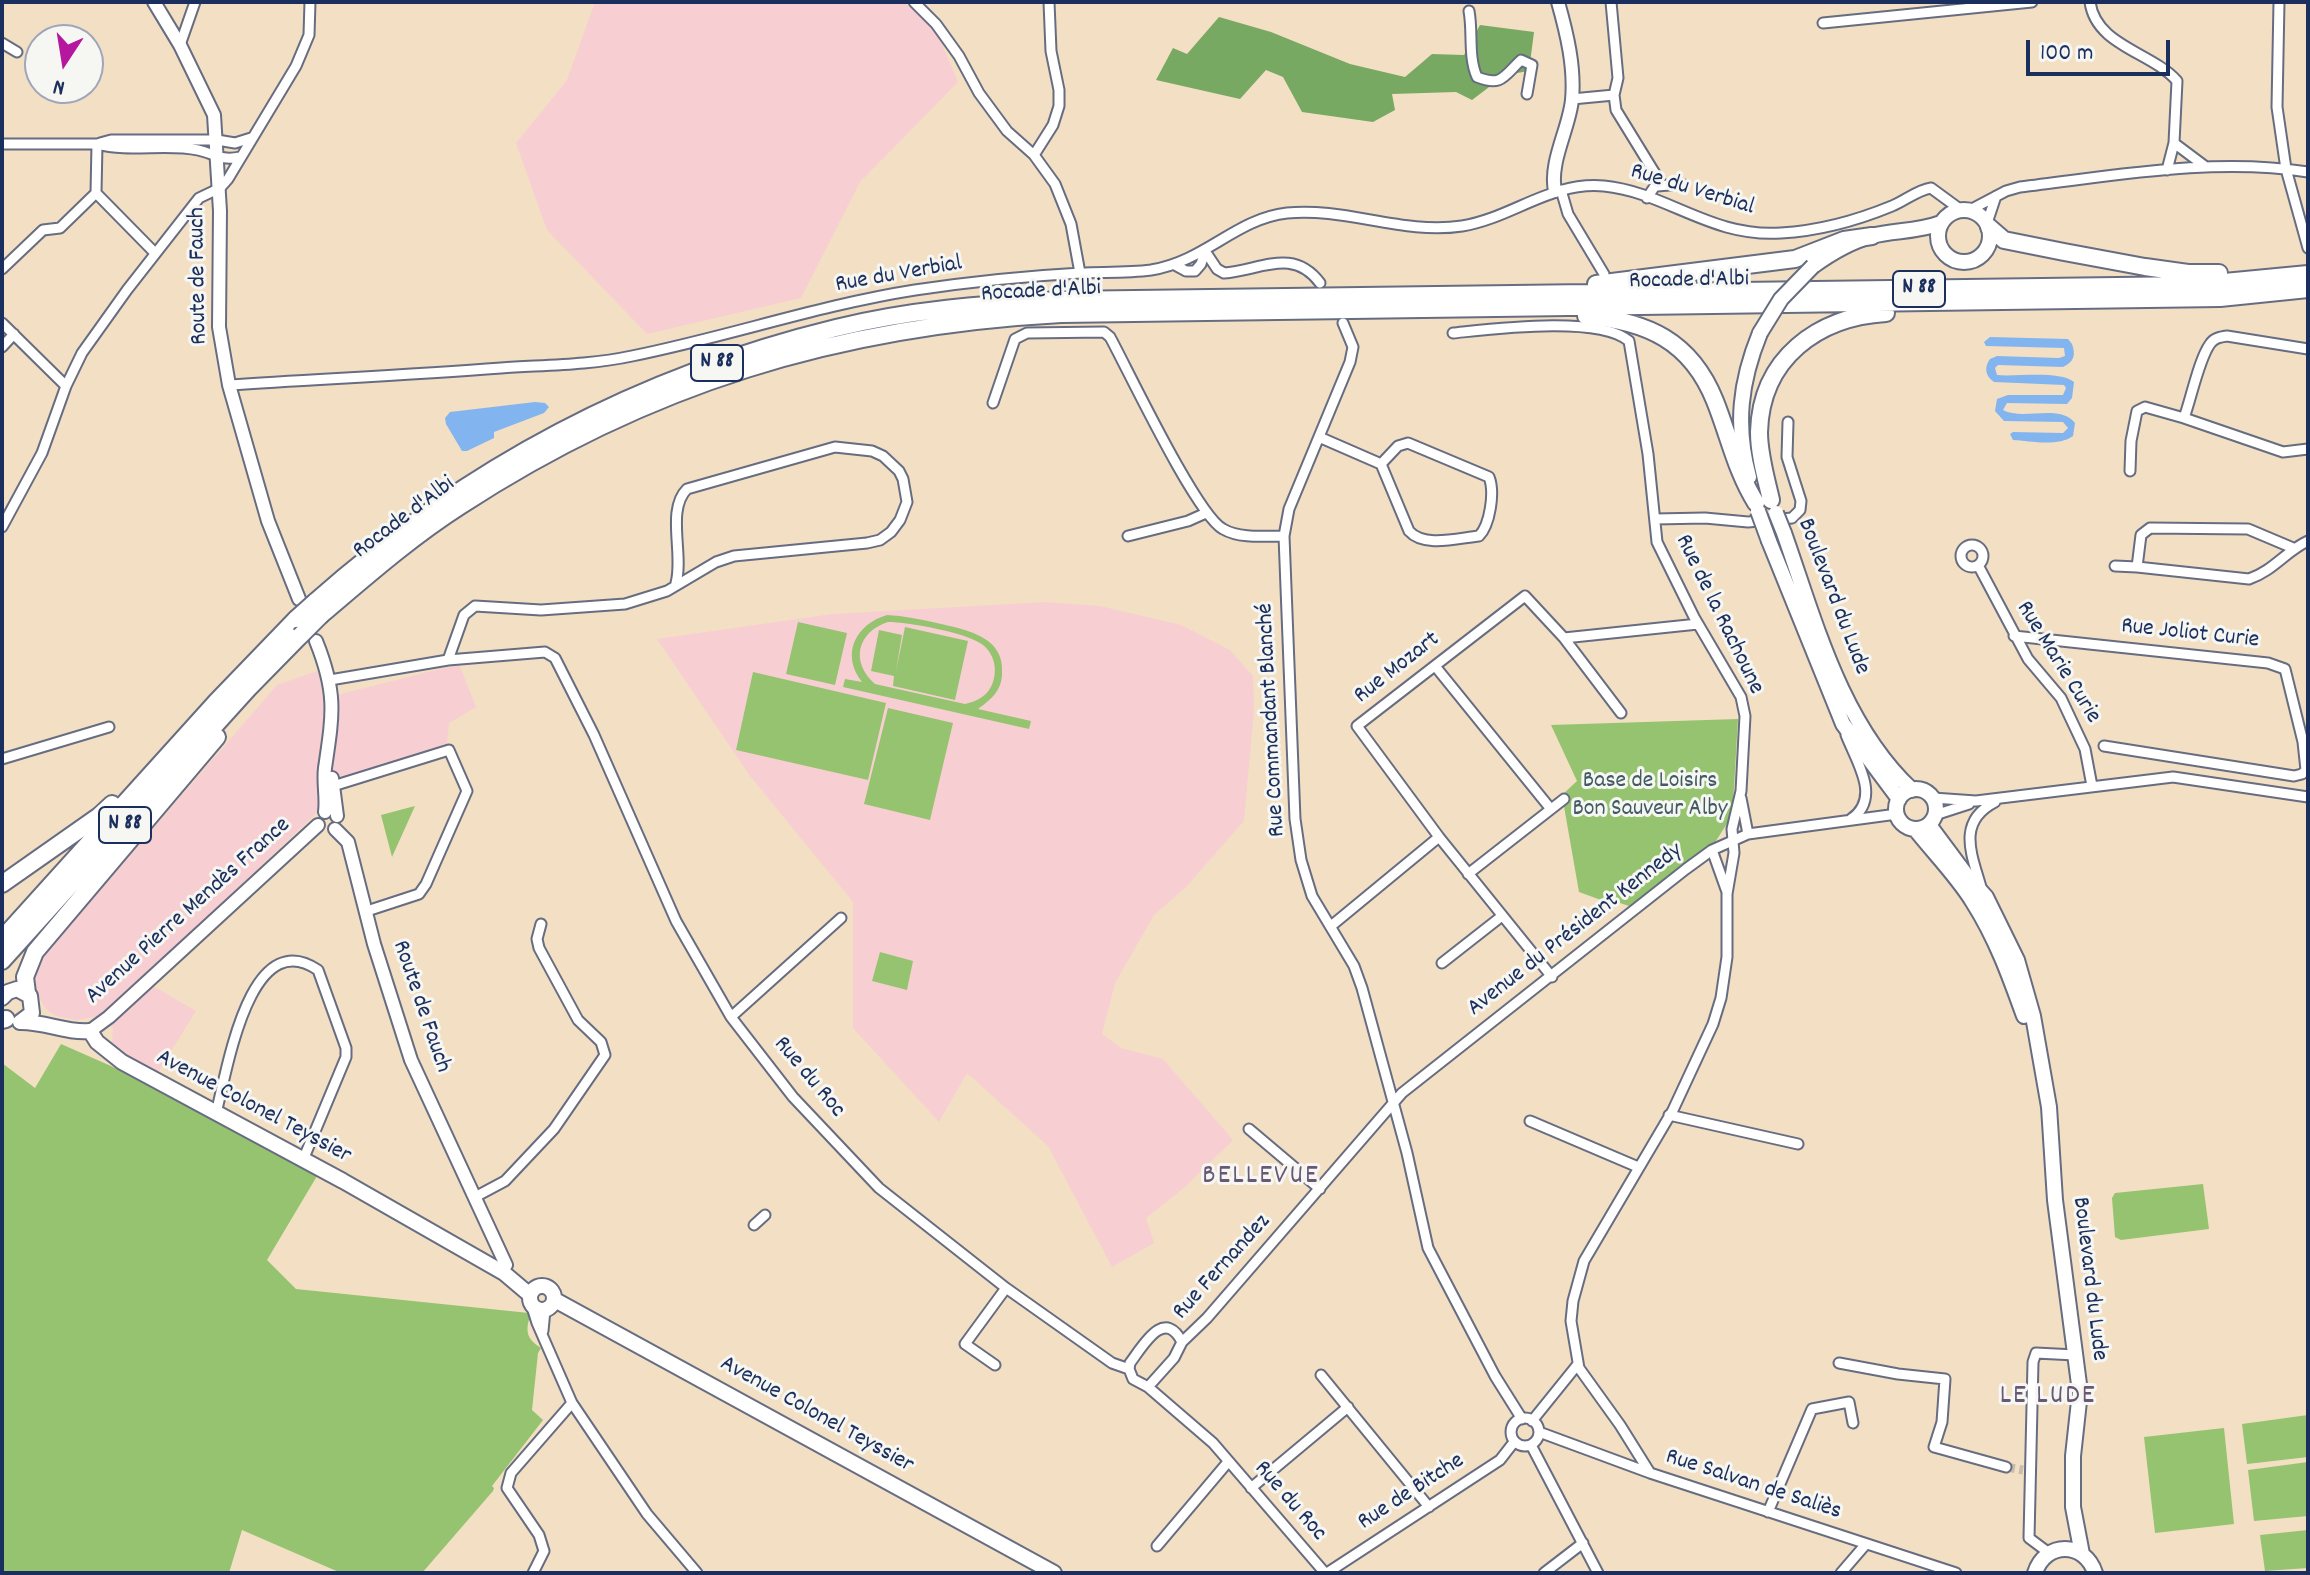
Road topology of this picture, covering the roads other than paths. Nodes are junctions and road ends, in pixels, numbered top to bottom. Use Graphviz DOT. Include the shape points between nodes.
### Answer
graph roads {
  1 [pos="154,2"];
  2 [pos="195,2"];
  3 [pos="310,2"];
  4 [pos="914,2"];
  5 [pos="1049,2"];
  6 [pos="1558,2"];
  7 [pos="1611,2"];
  8 [pos="2032,2"];
  9 [pos="2090,2"];
  10 [pos="2279,2"];
  11 [pos="1469,11"];
  12 [pos="1823,23"];
  13 [pos="2,43"];
  14 [pos="180,45"];
  15 [pos="17,52"];
  16 [pos="1527,94"];
  17 [pos="1614,95"];
  18 [pos="1572,99"];
  19 [pos="251,138"];
  20 [pos="217,140"];
  21 [pos="2174,143"];
  22 [pos="2,144"];
  23 [pos="97,144"];
  24 [pos="1034,155"];
  25 [pos="240,157"];
  26 [pos="218,158"];
  27 [pos="2206,167"];
  28 [pos="2286,169"];
  29 [pos="2167,170"];
  30 [pos="2308,172"];
  31 [pos="1682,184"];
  32 [pos="1657,186"];
  33 [pos="220,188"];
  34 [pos="1558,190"];
  35 [pos="96,193"];
  36 [pos="1996,196"];
  37 [pos="1647,198"];
  38 [pos="1945,198"];
  39 [pos="1966,210"];
  40 [pos="1942,221"];
  41 [pos="1988,225"];
  42 [pos="1907,232"];
  43 [pos="1872,236"];
  44 [pos="2308,248"];
  45 [pos="1942,250"];
  46 [pos="1205,251"];
  47 [pos="155,253"];
  48 [pos="2,269"];
  49 [pos="1080,273"];
  50 [pos="1604,274"];
  51 [pos="2308,274"];
  52 [pos="2286,277"];
  53 [pos="1320,283"];
  54 [pos="2308,289"];
  55 [pos="1552,294"];
  56 [pos="2220,298"];
  57 [pos="1537,308"];
  58 [pos="2,323"];
  59 [pos="1343,323"];
  60 [pos="1453,333"];
  61 [pos="14,334"];
  62 [pos="2,347"];
  63 [pos="2308,349"];
  64 [pos="229,385"];
  65 [pos="66,386"];
  66 [pos="993,403"];
  67 [pos="2184,418"];
  68 [pos="1788,422"];
  69 [pos="1319,437"];
  70 [pos="2308,449"];
  71 [pos="1381,464"];
  72 [pos="2130,471"];
  73 [pos="1765,507"];
  74 [pos="1206,513"];
  75 [pos="1655,519"];
  76 [pos="2,527"];
  77 [pos="1128,536"];
  78 [pos="1284,536"];
  79 [pos="2308,541"];
  80 [pos="2293,548"];
  81 [pos="1978,565"];
  82 [pos="2115,566"];
  83 [pos="2137,567"];
  84 [pos="676,583"];
  85 [pos="312,606"];
  86 [pos="1698,624"];
  87 [pos="2014,636"];
  88 [pos="308,638"];
  89 [pos="1564,638"];
  90 [pos="448,660"];
  91 [pos="1435,666"];
  92 [pos="330,680"];
  93 [pos="248,689"];
  94 [pos="1621,713"];
  95 [pos="1843,724"];
  96 [pos="109,727"];
  97 [pos="2305,738"];
  98 [pos="2104,746"];
  99 [pos="329,747"];
  100 [pos="2,759"];
  101 [pos="2212,762"];
  102 [pos="153,772"];
  103 [pos="2208,781"];
  104 [pos="333,786"];
  105 [pos="2092,786"];
  106 [pos="1912,790"];
  107 [pos="1741,791"];
  108 [pos="2308,797"];
  109 [pos="1933,798"];
  110 [pos="2001,798"];
  111 [pos="1564,799"];
  112 [pos="1976,801"];
  113 [pos="1898,806"];
  114 [pos="1550,808"];
  115 [pos="332,819"];
  116 [pos="1849,821"];
  117 [pos="1926,823"];
  118 [pos="1748,834"];
  119 [pos="1439,837"];
  120 [pos="1733,839"];
  121 [pos="1712,850"];
  122 [pos="1468,874"];
  123 [pos="2,884"];
  124 [pos="1983,893"];
  125 [pos="1727,894"];
  126 [pos="367,911"];
  127 [pos="1502,916"];
  128 [pos="841,918"];
  129 [pos="541,924"];
  130 [pos="1331,926"];
  131 [pos="2,939"];
  132 [pos="2,961"];
  133 [pos="1442,963"];
  134 [pos="1552,977"];
  135 [pos="4,994"];
  136 [pos="30,1001"];
  137 [pos="731,1017"];
  138 [pos="8,1019"];
  139 [pos="47,1023"];
  140 [pos="90,1031"];
  141 [pos="2039,1058"];
  142 [pos="1393,1103"];
  143 [pos="216,1113"];
  144 [pos="1669,1115"];
  145 [pos="1530,1121"];
  146 [pos="1249,1129"];
  147 [pos="1798,1144"];
  148 [pos="303,1160"];
  149 [pos="1638,1167"];
  150 [pos="1320,1189"];
  151 [pos="475,1197"];
  152 [pos="765,1215"];
  153 [pos="754,1225"];
  154 [pos="482,1261"];
  155 [pos="506,1265"];
  156 [pos="1006,1288"];
  157 [pos="540,1299"];
  158 [pos="542,1335"];
  159 [pos="1182,1342"];
  160 [pos="2075,1355"];
  161 [pos="1839,1363"];
  162 [pos="1578,1364"];
  163 [pos="995,1365"];
  164 [pos="1129,1369"];
  165 [pos="1321,1375"];
  166 [pos="1148,1387"];
  167 [pos="572,1403"];
  168 [pos="1348,1407"];
  169 [pos="1527,1420"];
  170 [pos="1853,1423"];
  171 [pos="1539,1432"];
  172 [pos="1514,1442"];
  173 [pos="1531,1445"];
  174 [pos="1228,1462"];
  175 [pos="2006,1467"];
  176 [pos="1650,1473"];
  177 [pos="1251,1488"];
  178 [pos="1429,1507"];
  179 [pos="2073,1507"];
  180 [pos="1768,1512"];
  181 [pos="1583,1543"];
  182 [pos="1866,1544"];
  183 [pos="1157,1546"];
  184 [pos="2056,1550"];
  185 [pos="2082,1554"];
  186 [pos="533,1573"];
  187 [pos="697,1573"];
  188 [pos="1054,1573"];
  189 [pos="1326,1573"];
  190 [pos="1544,1573"];
  191 [pos="1598,1573"];
  192 [pos="1841,1573"];
  193 [pos="1956,1573"];
  194 [pos="2035,1573"];
  195 [pos="2095,1573"];
  1 -- 14 [label="street, Route de Fauch"];
  2 -- 14 [label="street"];
  3 -- 19 [label="street" via="309,35 296,66"];
  4 -- 24 [label="street" via="936,24 1007,131"];
  5 -- 24 [label="street" via="1059,106"];
  6 -- 18 [label="street" via="1570,53"];
  7 -- 17 [label="street" via="1618,78"];
  8 -- 12 [label="street"];
  9 -- 21 [label="street" via="2094,19 2116,42 2166,68 2177,81"];
  10 -- 28 [label="street" via="2277,107"];
  11 -- 16 [label="street" via="1471,65 1477,77 1491,82 1504,78 1521,60 1527,61 1532,65"];
  13 -- 15 [label="street"];
  14 -- 20 [label="street, Route de Fauch" via="214,115"];
  17 -- 18 [label="street"];
  17 -- 32 [label="street" via="1616,110 1659,180"];
  18 -- 34 [label="street" via="1555,171"];
  19 -- 20 [label="street" via="235,143"];
  19 -- 25 [label="street"];
  20 -- 23 [label="street"];
  20 -- 26 [label="street, Route de Fauch"];
  21 -- 27 [label="street"];
  21 -- 29 [label="street"];
  22 -- 23 [label="street"];
  23 -- 26 [label="street" via="194,149"];
  23 -- 35 [label="street"];
  24 -- 49 [label="street" via="1055,184 1071,224"];
  25 -- 26 [label="street"];
  25 -- 33 [label="street"];
  26 -- 33 [label="street, Route de Fauch"];
  27 -- 28 [label="street"];
  27 -- 29 [label="street"];
  28 -- 30 [label="street"];
  28 -- 44 [label="street"];
  29 -- 36 [label="street" via="2020,187"];
  31 -- 32 [label="street"];
  32 -- 37 [label="street"];
  33 -- 47 [label="street" via="199,198"];
  33 -- 64 [label="street, Route de Fauch" via="219,327"];
  34 -- 37 [label="street, Rue du Verbial" via="1608,186"];
  34 -- 46 [label="street, Rue du Verbial" via="1460,226 1433,228 1308,211 1281,214 1234,232"];
  34 -- 50 [label="street"];
  35 -- 47 [label="street"];
  35 -- 48 [label="street" via="60,228 43,230"];
  36 -- 39 [label="street"];
  36 -- 41 [label="street"];
  37 -- 38 [label="street, Rue du Verbial" via="1723,227 1771,234 1871,213 1931,188"];
  38 -- 39 [label="street"];
  38 -- 40 [label="street"];
  39 -- 40 [label="main road"];
  39 -- 41 [label="main road"];
  40 -- 42 [label="main road, Boulevard du Lude"];
  40 -- 45 [label="main road" via="1937,237"];
  41 -- 45 [label="main road" via="1989,244 1972,261 1955,261"];
  41 -- 52 [label="highway" via="2004,240 2145,267"];
  42 -- 43 [label="main road, Boulevard du Lude"];
  42 -- 45 [label="main road"];
  43 -- 55 [label="highway" via="1844,240 1795,259 1563,287"];
  43 -- 73 [label="main road, Boulevard du Lude, bridge" via="1813,266 1781,299 1760,333 1742,405"];
  46 -- 49 [label="street, Rue du Verbial" via="1145,271"];
  46 -- 53 [label="street" via="1224,273 1288,262 1304,266"];
  47 -- 65 [label="street" via="82,353"];
  49 -- 64 [label="street, Rue du Verbial" via="913,290 630,357"];
  51 -- 52 [label="highway, Rocade d'Albi / N 88"];
  52 -- 55 [label="highway, Rocade d'Albi / N 88" via="2193,285"];
  54 -- 56 [label="highway, Rocade d'Albi / N 88"];
  55 -- 85 [label="highway, Rocade d'Albi / N 88" via="1059,300 990,304 839,327 707,366 544,439 400,531"];
  56 -- 57 [label="highway, Rocade d'Albi / N 88"];
  56 -- 73 [label="highway" via="1867,314 1820,329 1788,355 1767,394 1759,431"];
  57 -- 73 [label="highway" via="1643,326 1686,354 1714,399 1743,483"];
  57 -- 85 [label="highway, Rocade d'Albi / N 88" via="1003,317 922,326 803,352 689,388 544,455"];
  58 -- 61 [label="street"];
  59 -- 69 [label="street, Rue Commandant Blanché" via="1352,355"];
  60 -- 75 [label="street, Rue de la Rachoune" via="1601,328 1629,341"];
  61 -- 62 [label="street"];
  61 -- 65 [label="street"];
  63 -- 67 [label="street" via="2218,337 2206,353"];
  64 -- 85 [label="street, Route de Fauch" via="268,521"];
  65 -- 76 [label="street" via="42,453"];
  66 -- 74 [label="street" via="1015,339 1027,333 1104,332"];
  67 -- 70 [label="street" via="2283,452"];
  67 -- 72 [label="street" via="2145,407 2137,411"];
  68 -- 75 [label="street" via="1787,457 1801,501 1792,518"];
  69 -- 71 [label="street"];
  69 -- 78 [label="street, Rue Commandant Blanché" via="1289,509"];
  71 -- 71 [label="street" via="1417,539 1482,534 1489,477 1408,443"];
  73 -- 95 [label="main road, Boulevard du Lude, bridge" via="1769,541"];
  73 -- 106 [label="main road, Boulevard du Lude, bridge" via="1784,533 1824,648 1860,724"];
  74 -- 77 [label="street"];
  74 -- 78 [label="street" via="1220,528 1234,533"];
  75 -- 86 [label="street, Rue de la Rachoune" via="1659,548"];
  78 -- 130 [label="street, Rue Commandant Blanché" via="1295,819 1312,896"];
  79 -- 80 [label="street"];
  80 -- 83 [label="street" via="2249,579"];
  80 -- 83 [label="street" via="2248,529 2150,528 2141,535"];
  81 -- 87 [label="street, Rue Marie Curie"];
  82 -- 83 [label="street"];
  84 -- 84 [label="street" via="734,556 880,540 900,520 907,502 903,479 883,456 835,447 687,489 676,518"];
  84 -- 90 [label="street" via="625,604 541,610 475,606 464,615"];
  85 -- 88 [label="highway, Rocade d'Albi / N 88, bridge"];
  85 -- 102 [label="highway, Rocade d'Albi / N 88, bridge"];
  86 -- 89 [label="street"];
  86 -- 107 [label="street, Rue de la Rachoune" via="1741,697"];
  87 -- 97 [label="street, Rue Joliot Curie" via="2268,663 2285,669"];
  87 -- 105 [label="street, Rue Marie Curie" via="2061,698 2085,749"];
  88 -- 92 [label="street, Route de Fauch"];
  88 -- 93 [label="highway, Rocade d'Albi / N 88"];
  89 -- 91 [label="street, Rue Mozart" via="1525,596"];
  89 -- 94 [label="street, Rue Mozart"];
  90 -- 92 [label="street, Rue du Roc"];
  90 -- 137 [label="street, Rue du Roc" via="545,652 555,658 676,921"];
  91 -- 114 [label="street"];
  91 -- 119 [label="street, Rue Mozart" via="1357,726"];
  92 -- 99 [label="street, Route de Fauch"];
  93 -- 132 [label="highway, Rocade d'Albi / N 88"];
  93 -- 136 [label="highway" via="242,706 197,764 35,952 25,977"];
  95 -- 113 [label="main road, Boulevard du Lude"];
  95 -- 116 [label="street, Boulevard du Lude" via="1866,795 1862,809"];
  96 -- 100 [label="street"];
  97 -- 101 [label="street" via="2306,770 2294,776"];
  98 -- 101 [label="street"];
  99 -- 104 [label="street, Route de Fauch"];
  99 -- 115 [label="street, Route de Fauch" via="325,769"];
  101 -- 103 [label="street"];
  102 -- 123 [label="highway" via="139,777 99,816"];
  102 -- 131 [label="highway, Rocade d'Albi / N 88"];
  103 -- 105 [label="street" via="2173,777"];
  103 -- 108 [label="street"];
  104 -- 115 [label="street, Route de Fauch"];
  104 -- 126 [label="street" via="449,750 467,791 419,894"];
  105 -- 110 [label="street"];
  106 -- 109 [label="main road"];
  106 -- 113 [label="main road"];
  107 -- 118 [label="street"];
  107 -- 120 [label="street, Rue de la Rachoune"];
  109 -- 112 [label="street"];
  109 -- 117 [label="main road"];
  110 -- 112 [label="street"];
  110 -- 124 [label="street" via="1981,811 1970,834 1970,854"];
  111 -- 114 [label="street"];
  112 -- 117 [label="street"];
  113 -- 116 [label="street, Avenue du Président Kennedy"];
  113 -- 117 [label="main road" via="1903,824"];
  114 -- 122 [label="street"];
  115 -- 126 [label="street, Route de Fauch" via="348,842"];
  115 -- 140 [label="street, Avenue Pierre Mendès France" via="326,831 318,825"];
  116 -- 118 [label="street, Avenue du Président Kennedy"];
  117 -- 124 [label="main road, Boulevard du Lude"];
  117 -- 141 [label="main road, Boulevard du Lude" via="1986,923"];
  118 -- 120 [label="street, Avenue du Président Kennedy"];
  119 -- 122 [label="street"];
  119 -- 130 [label="street"];
  120 -- 121 [label="street, Avenue du Président Kennedy"];
  120 -- 125 [label="street, Rue de la Rachoune"];
  121 -- 125 [label="street, Rue de la Rachoune"];
  121 -- 134 [label="street, Avenue du Président Kennedy"];
  122 -- 127 [label="street"];
  124 -- 141 [label="main road, Boulevard du Lude" via="2017,960"];
  125 -- 144 [label="street, Rue de la Rachoune" via="1721,998"];
  126 -- 151 [label="street, Route de Fauch" via="411,1060"];
  127 -- 133 [label="street"];
  127 -- 134 [label="street"];
  128 -- 137 [label="street"];
  129 -- 151 [label="street" via="539,948 578,1020 601,1042 605,1055 554,1129 505,1181"];
  130 -- 142 [label="street, Rue Commandant Blanché" via="1362,988"];
  134 -- 142 [label="street, Avenue du Président Kennedy"];
  135 -- 136 [label="main road" via="17,989"];
  136 -- 138 [label="main road" via="29,1017"];
  136 -- 139 [label="main road"];
  137 -- 156 [label="street, Rue du Roc" via="799,1104 879,1188"];
  138 -- 139 [label="main road"];
  139 -- 140 [label="main road"];
  140 -- 143 [label="main road, Avenue Colonel Teyssier" via="122,1062"];
  141 -- 160 [label="main road, Boulevard du Lude"];
  142 -- 150 [label="street, Rue Fernandez"];
  142 -- 169 [label="street, Rue Commandant Blanché" via="1428,1248 1495,1376"];
  143 -- 148 [label="main road, Avenue Colonel Teyssier"];
  143 -- 148 [label="street" via="251,992 273,967 298,959 308,963 318,970 346,1057"];
  144 -- 147 [label="street"];
  144 -- 149 [label="street, Rue de la Rachoune"];
  145 -- 149 [label="street"];
  146 -- 150 [label="street"];
  148 -- 154 [label="main road, Avenue Colonel Teyssier"];
  149 -- 162 [label="street, Rue de la Rachoune" via="1584,1261 1571,1321"];
  150 -- 159 [label="street, Rue Fernandez"];
  151 -- 155 [label="street, Route de Fauch"];
  152 -- 153 [label="street"];
  154 -- 155 [label="main road, Avenue Colonel Teyssier"];
  154 -- 157 [label="main road, Avenue Colonel Teyssier"];
  155 -- 157 [label="main road, Avenue Colonel Teyssier"];
  156 -- 163 [label="street" via="965,1344"];
  156 -- 164 [label="street, Rue du Roc" via="1112,1363"];
  157 -- 158 [label="street"];
  157 -- 158 [label="street"];
  157 -- 188 [label="main road, Avenue Colonel Teyssier"];
  158 -- 167 [label="street"];
  159 -- 164 [label="street" via="1174,1330 1158,1329"];
  159 -- 166 [label="street, Rue Fernandez"];
  160 -- 179 [label="main road, Boulevard du Lude" via="2080,1392"];
  160 -- 184 [label="street" via="2036,1353 2033,1362 2029,1538"];
  161 -- 175 [label="street" via="1945,1379 1934,1447"];
  162 -- 169 [label="street"];
  162 -- 176 [label="street"];
  164 -- 166 [label="street, Rue du Roc" via="1133,1379"];
  165 -- 168 [label="street"];
  166 -- 174 [label="street, Rue du Roc"];
  167 -- 186 [label="street" via="511,1473 507,1488 544,1551"];
  167 -- 187 [label="street" via="647,1514"];
  168 -- 177 [label="street"];
  168 -- 178 [label="street"];
  169 -- 171 [label="street"];
  169 -- 172 [label="street" via="1512,1428"];
  170 -- 180 [label="street" via="1849,1402 1812,1409"];
  171 -- 173 [label="street"];
  171 -- 176 [label="street, Rue Salvan de Saliès"];
  172 -- 173 [label="street"];
  172 -- 178 [label="street, Rue de Bitche" via="1500,1460"];
  173 -- 181 [label="street"];
  174 -- 177 [label="street, Rue du Roc"];
  174 -- 183 [label="street"];
  176 -- 180 [label="street, Rue Salvan de Saliès"];
  177 -- 189 [label="street, Rue du Roc"];
  178 -- 189 [label="street, Rue de Bitche"];
  179 -- 184 [label="main road"];
  179 -- 185 [label="main road"];
  180 -- 182 [label="street, Rue Salvan de Saliès"];
  181 -- 190 [label="street"];
  181 -- 191 [label="street"];
  182 -- 192 [label="street"];
  182 -- 193 [label="street, Rue Salvan de Saliès"];
  184 -- 185 [label="main road"];
  184 -- 194 [label="main road" via="2039,1562"];
  185 -- 195 [label="main road"];
}
